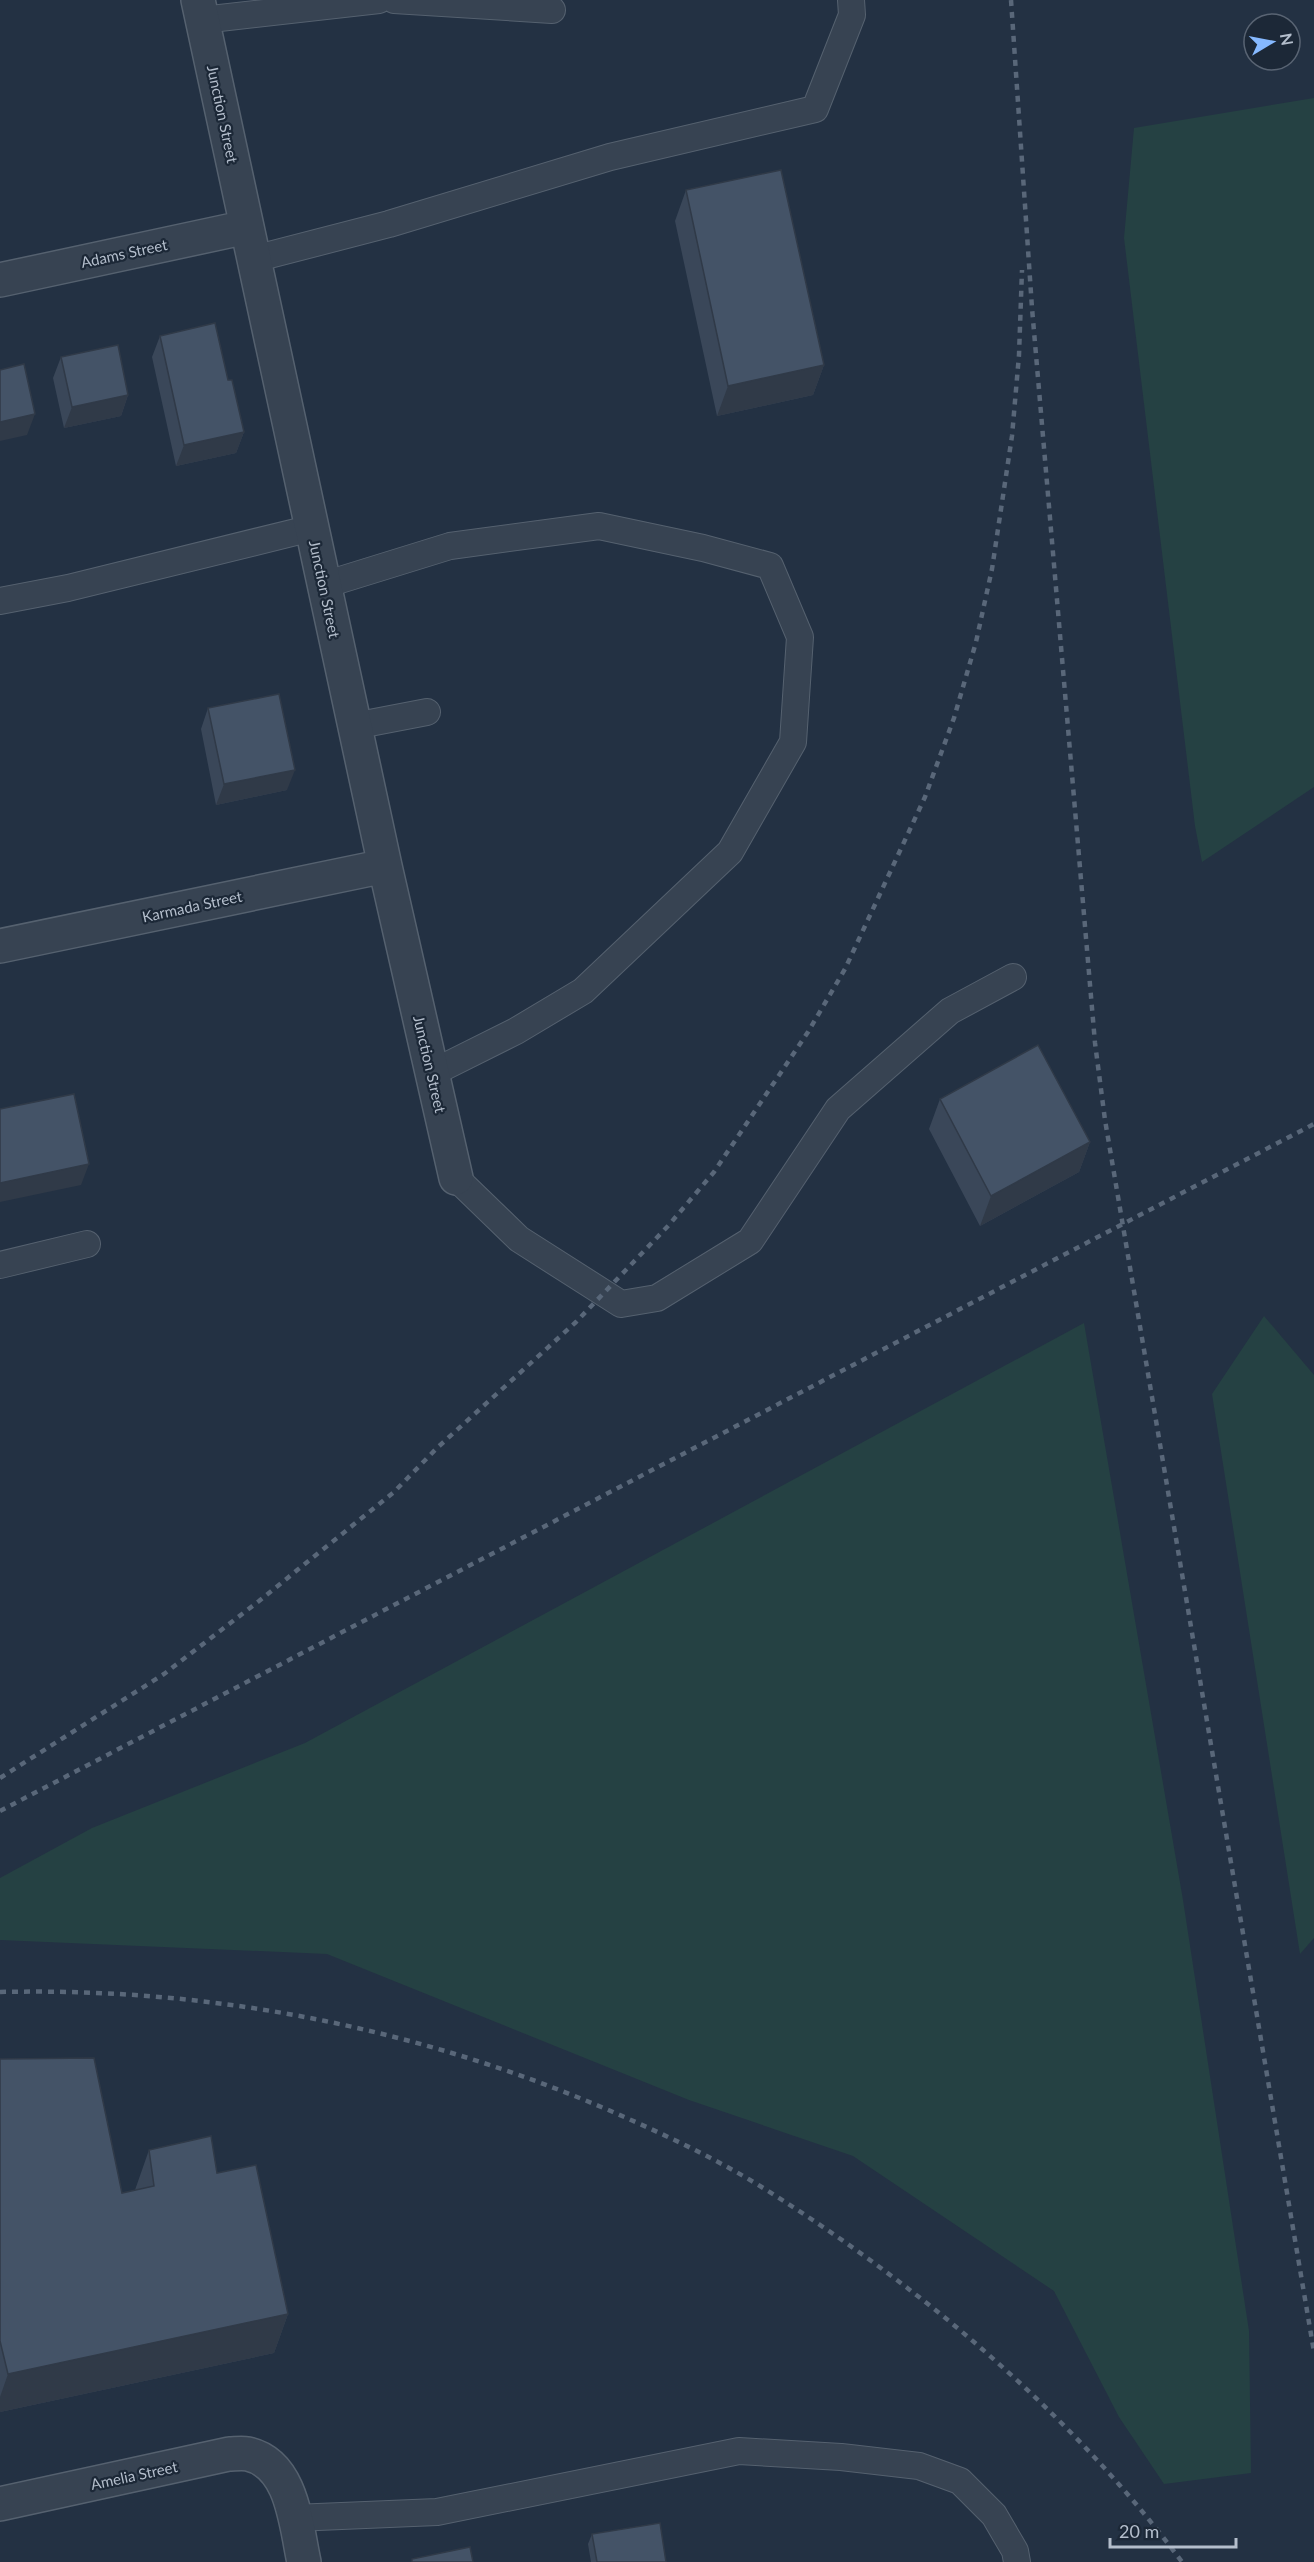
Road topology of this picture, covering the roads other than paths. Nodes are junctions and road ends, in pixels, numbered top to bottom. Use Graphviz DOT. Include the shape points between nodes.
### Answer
graph roads {
  1 [pos="379,0"];
  2 [pos="394,0"];
  3 [pos="851,0"];
  4 [pos="552,9"];
  5 [pos="200,10"];
  6 [pos="247,227"];
  7 [pos="254,259"];
  8 [pos="0,280"];
  9 [pos="312,528"];
  10 [pos="324,585"];
  11 [pos="0,601"];
  12 [pos="427,712"];
  13 [pos="354,726"];
  14 [pos="385,866"];
  15 [pos="0,946"];
  16 [pos="1013,977"];
  17 [pos="432,1073"];
  18 [pos="456,1178"];
  19 [pos="87,1244"];
  20 [pos="0,1265"];
  21 [pos="0,2504"];
  22 [pos="294,2518"];
  23 [pos="304,2562"];
  24 [pos="1017,2562"];
  1 -- 5 [label="lane"];
  2 -- 4 [label="lane"];
  3 -- 7 [label="lane" via="852,15 814,109 610,157 389,224"];
  5 -- 6 [label="street, Junction Street"];
  6 -- 7 [label="street, Junction Street"];
  6 -- 8 [label="street, Adams Street"];
  7 -- 9 [label="street, Junction Street"];
  9 -- 10 [label="street, Junction Street"];
  9 -- 11 [label="lane" via="69,588"];
  10 -- 13 [label="street, Junction Street"];
  10 -- 17 [label="lane" via="450,546 599,526 770,566 800,637 793,742 730,852 583,991 516,1031"];
  12 -- 13 [label="lane"];
  13 -- 14 [label="street, Junction Street"];
  14 -- 15 [label="street, Karmada Street"];
  14 -- 17 [label="street, Junction Street"];
  16 -- 18 [label="lane" via="950,1011 837,1109 750,1241 657,1298 621,1304 519,1239"];
  17 -- 18 [label="street, Junction Street"];
  19 -- 20 [label="lane"];
  21 -- 22 [label="street, Amelia Street" via="229,2454 248,2454 267,2463 283,2481"];
  22 -- 23 [label="street"];
  22 -- 24 [label="lane" via="437,2512 739,2451 829,2456 919,2466 960,2481 994,2515"];
}
